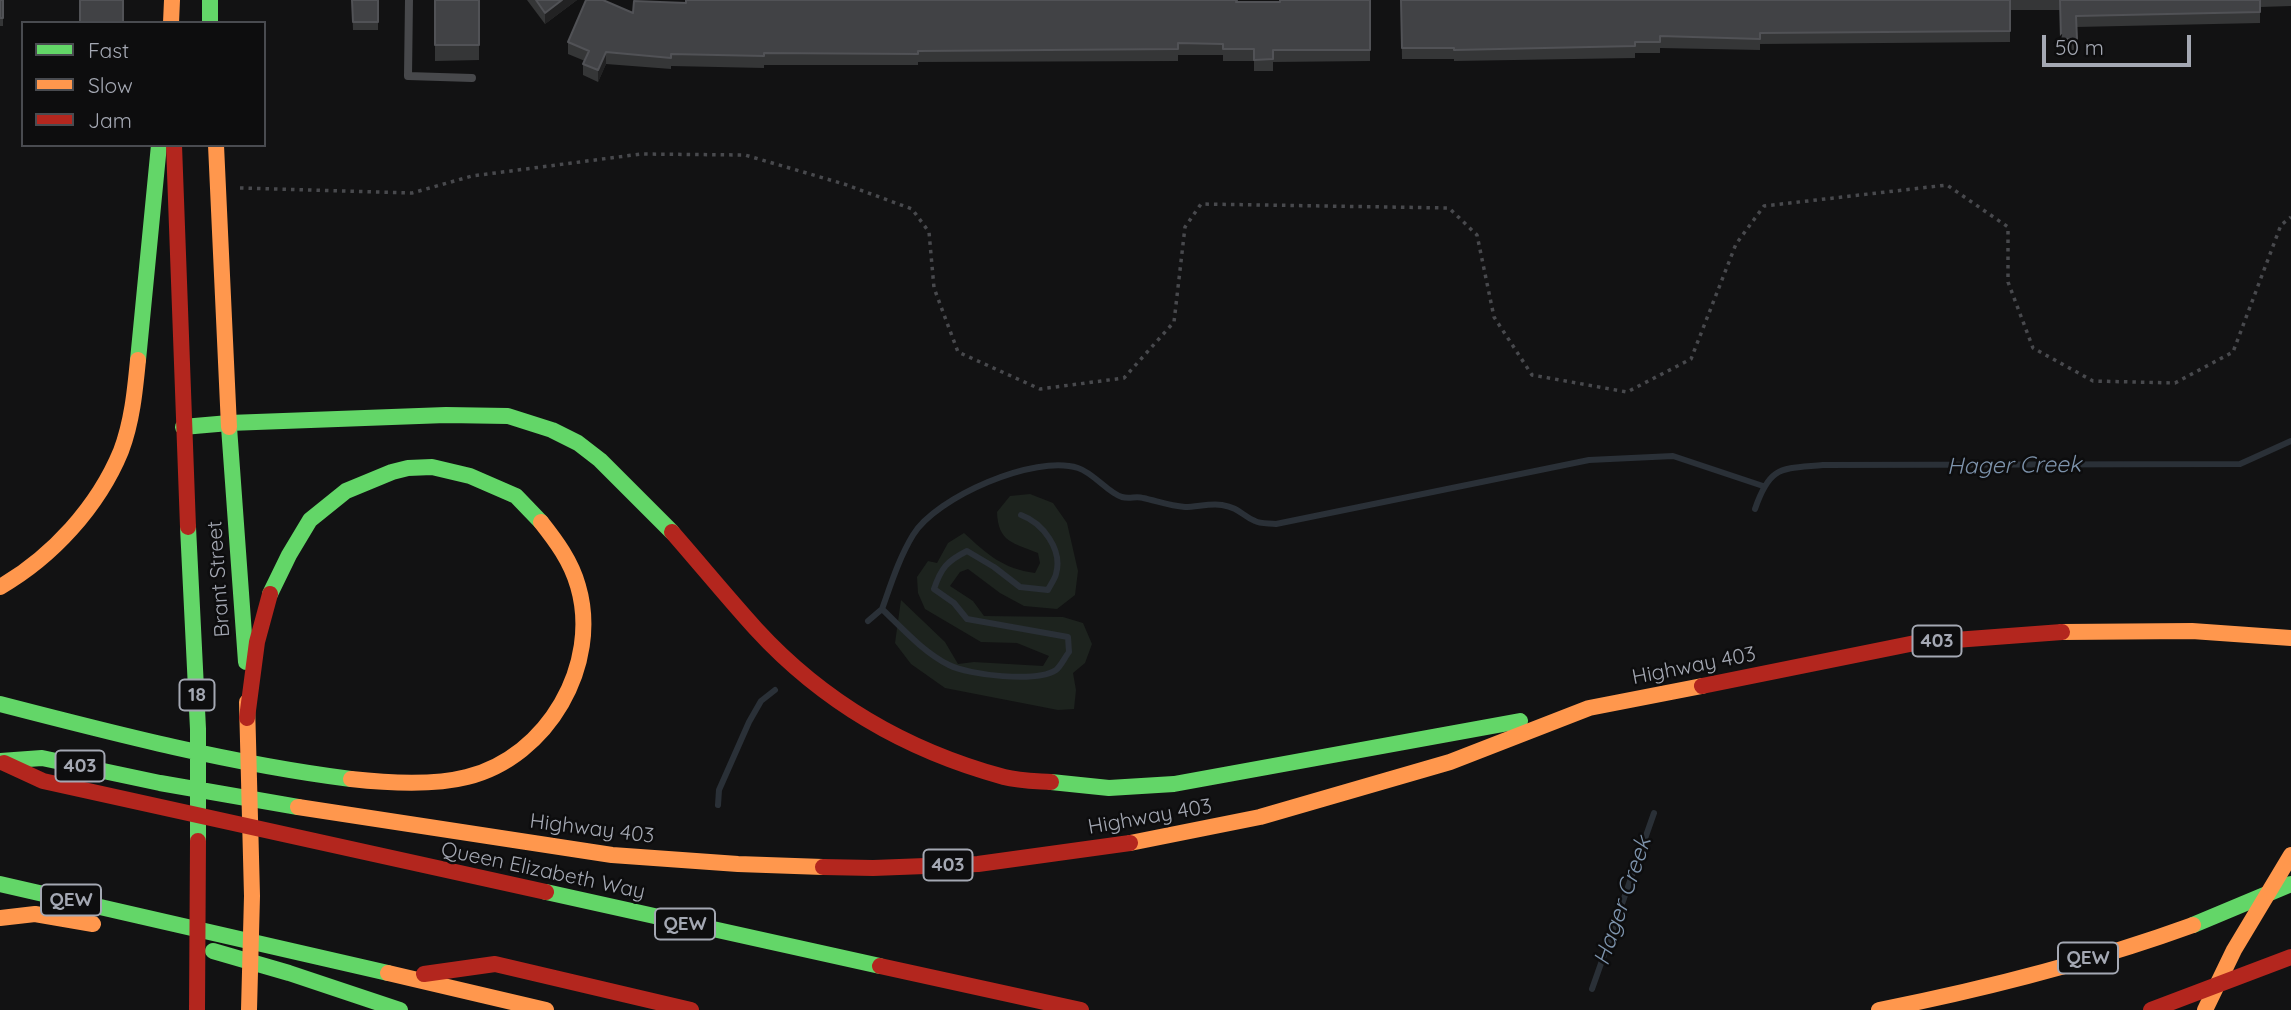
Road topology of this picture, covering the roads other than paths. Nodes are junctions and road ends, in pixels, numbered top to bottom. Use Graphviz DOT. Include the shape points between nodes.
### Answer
graph roads {
  1 [pos="172,0"];
  2 [pos="210,0"];
  3 [pos="409,0"];
  4 [pos="171,21"];
  5 [pos="210,21"];
  6 [pos="472,78"];
  7 [pos="159,147"];
  8 [pos="174,147"];
  9 [pos="216,147"];
  10 [pos="229,423"];
  11 [pos="183,426"];
  12 [pos="0,587"];
  13 [pos="2291,638"];
  14 [pos="0,704"];
  15 [pos="1589,708"];
  16 [pos="247,718"];
  17 [pos="0,761"];
  18 [pos="2291,856"];
  19 [pos="0,884"];
  20 [pos="2291,884"];
  21 [pos="0,918"];
  22 [pos="139,923"];
  23 [pos="111,927"];
  24 [pos="2291,957"];
  25 [pos="407,976"];
  26 [pos="197,1010"];
  27 [pos="249,1010"];
  28 [pos="400,1010"];
  29 [pos="546,1010"];
  30 [pos="691,1010"];
  31 [pos="1081,1010"];
  32 [pos="1879,1010"];
  33 [pos="2151,1010"];
  34 [pos="2205,1010"];
  1 -- 4 [label="main road"];
  2 -- 5 [label="main road"];
  3 -- 6 [label="lane" via="408,76"];
  7 -- 12 [label="main road" via="133,407 121,452 66,535"];
  8 -- 11 [label="main road, Brant Street / 18"];
  9 -- 10 [label="main road, Brant Street"];
  10 -- 11 [label="main road"];
  10 -- 15 [label="main road" via="508,416 552,430 600,460 671,530 757,630 835,699 882,730 926,751 1006,778 1109,788 1174,783"];
  10 -- 16 [label="main road, Brant Street"];
  11 -- 26 [label="main road, Brant Street / 18" via="198,729"];
  13 -- 15 [label="main road, Highway 403 / 403" via="2192,631 2063,632 1915,643"];
  14 -- 16 [label="main road" via="159,746 289,770 369,782 468,778 522,749 551,722 573,685 583,650 583,619 570,563 556,539 518,498 471,475 423,467 352,488 331,500 309,522 284,562 263,617"];
  15 -- 17 [label="main road, Highway 403 / 403" via="1450,762 1260,817 1152,841 978,864 873,868 612,855 290,806 42,758"];
  16 -- 27 [label="main road, Brant Street" via="252,896"];
  17 -- 31 [label="main road, Queen Elizabeth Way / QEW" via="43,781"];
  18 -- 34 [label="main road" via="2234,950"];
  19 -- 22 [label="main road, QEW"];
  20 -- 32 [label="main road, QEW" via="2242,907 2129,947"];
  21 -- 23 [label="main road" via="35,914"];
  22 -- 25 [label="main road, QEW"];
  22 -- 28 [label="main road" via="162,936"];
  24 -- 33 [label="main road"];
  25 -- 29 [label="main road"];
  25 -- 30 [label="main road, QEW" via="495,964"];
}
